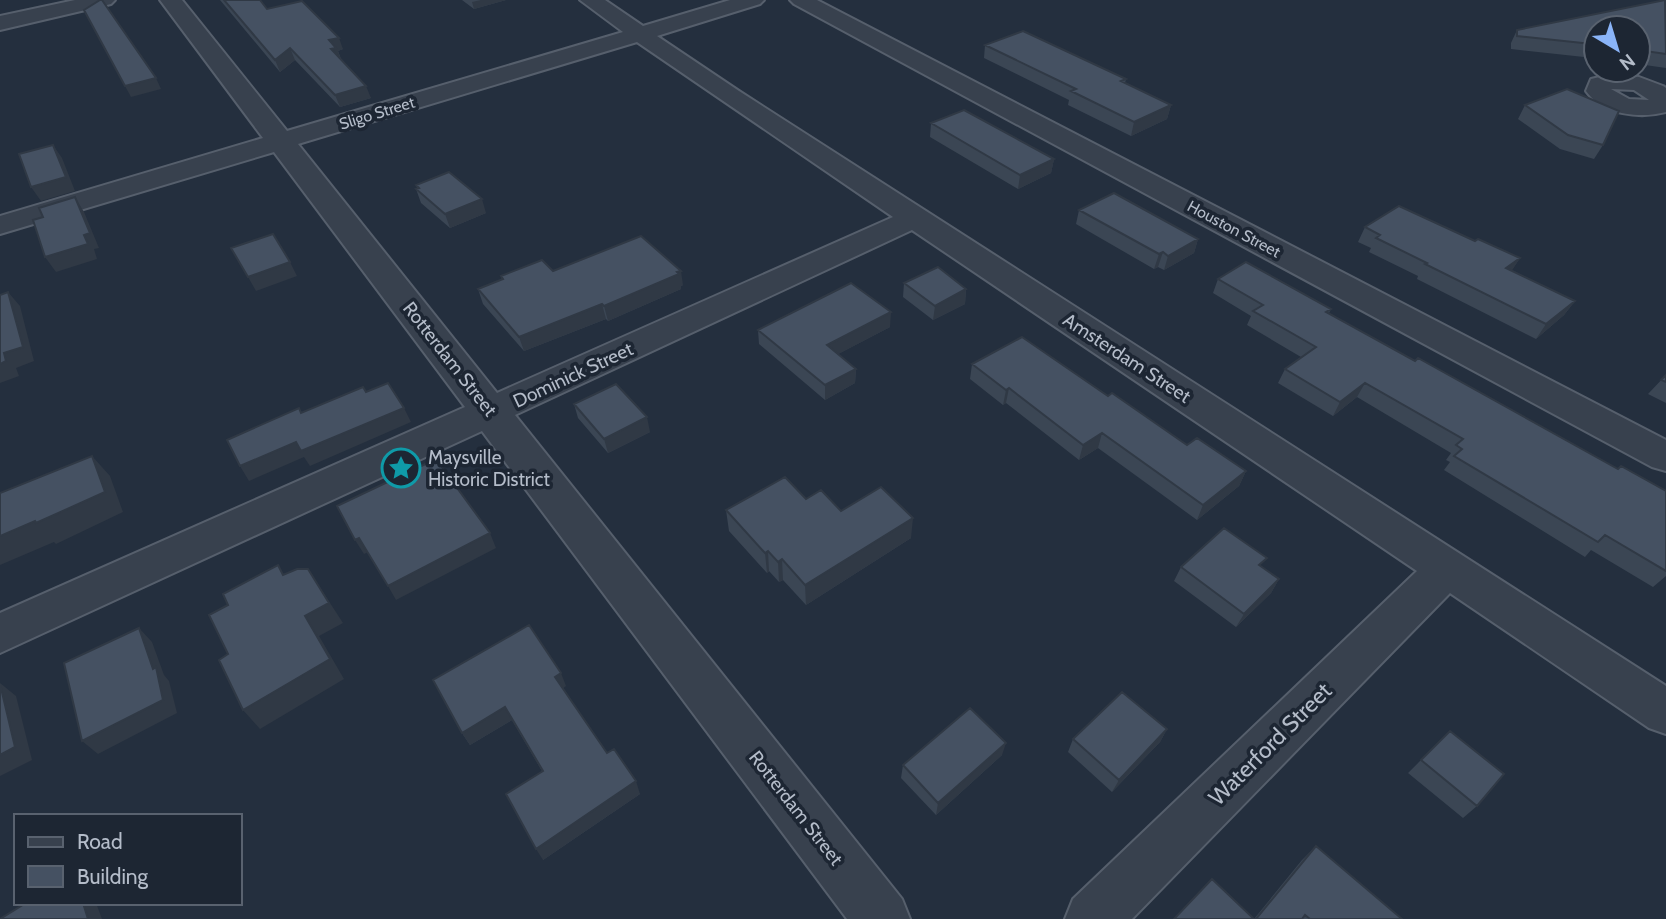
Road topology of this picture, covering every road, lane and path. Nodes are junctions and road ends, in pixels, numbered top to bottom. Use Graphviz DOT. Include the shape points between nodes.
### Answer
graph roads {
  1 [pos="104,0"];
  2 [pos="171,0"];
  3 [pos="591,0"];
  4 [pos="753,0"];
  5 [pos="801,0"];
  6 [pos="0,23"];
  7 [pos="639,33"];
  8 [pos="282,141"];
  9 [pos="915,218"];
  10 [pos="0,225"];
  11 [pos="491,412"];
  12 [pos="1666,457"];
  13 [pos="1447,569"];
  14 [pos="0,634"];
  15 [pos="1666,712"];
  16 [pos="881,919"];
  17 [pos="1093,919"];
  1 -- 6 [label="street"];
  2 -- 8 [label="street, Rotterdam Street"];
  3 -- 7 [label="street, Amsterdam Street"];
  4 -- 7 [label="street, Sligo Street"];
  5 -- 12 [label="street, Houston Street"];
  7 -- 8 [label="street, Sligo Street"];
  7 -- 9 [label="street, Amsterdam Street"];
  8 -- 10 [label="street, Sligo Street"];
  8 -- 11 [label="street, Rotterdam Street"];
  9 -- 11 [label="street, Dominick Street"];
  9 -- 13 [label="street, Amsterdam Street"];
  11 -- 14 [label="street, Dominick Street"];
  11 -- 16 [label="street, Rotterdam Street"];
  13 -- 15 [label="street, Amsterdam Street"];
  13 -- 17 [label="street, Waterford Street"];
}
